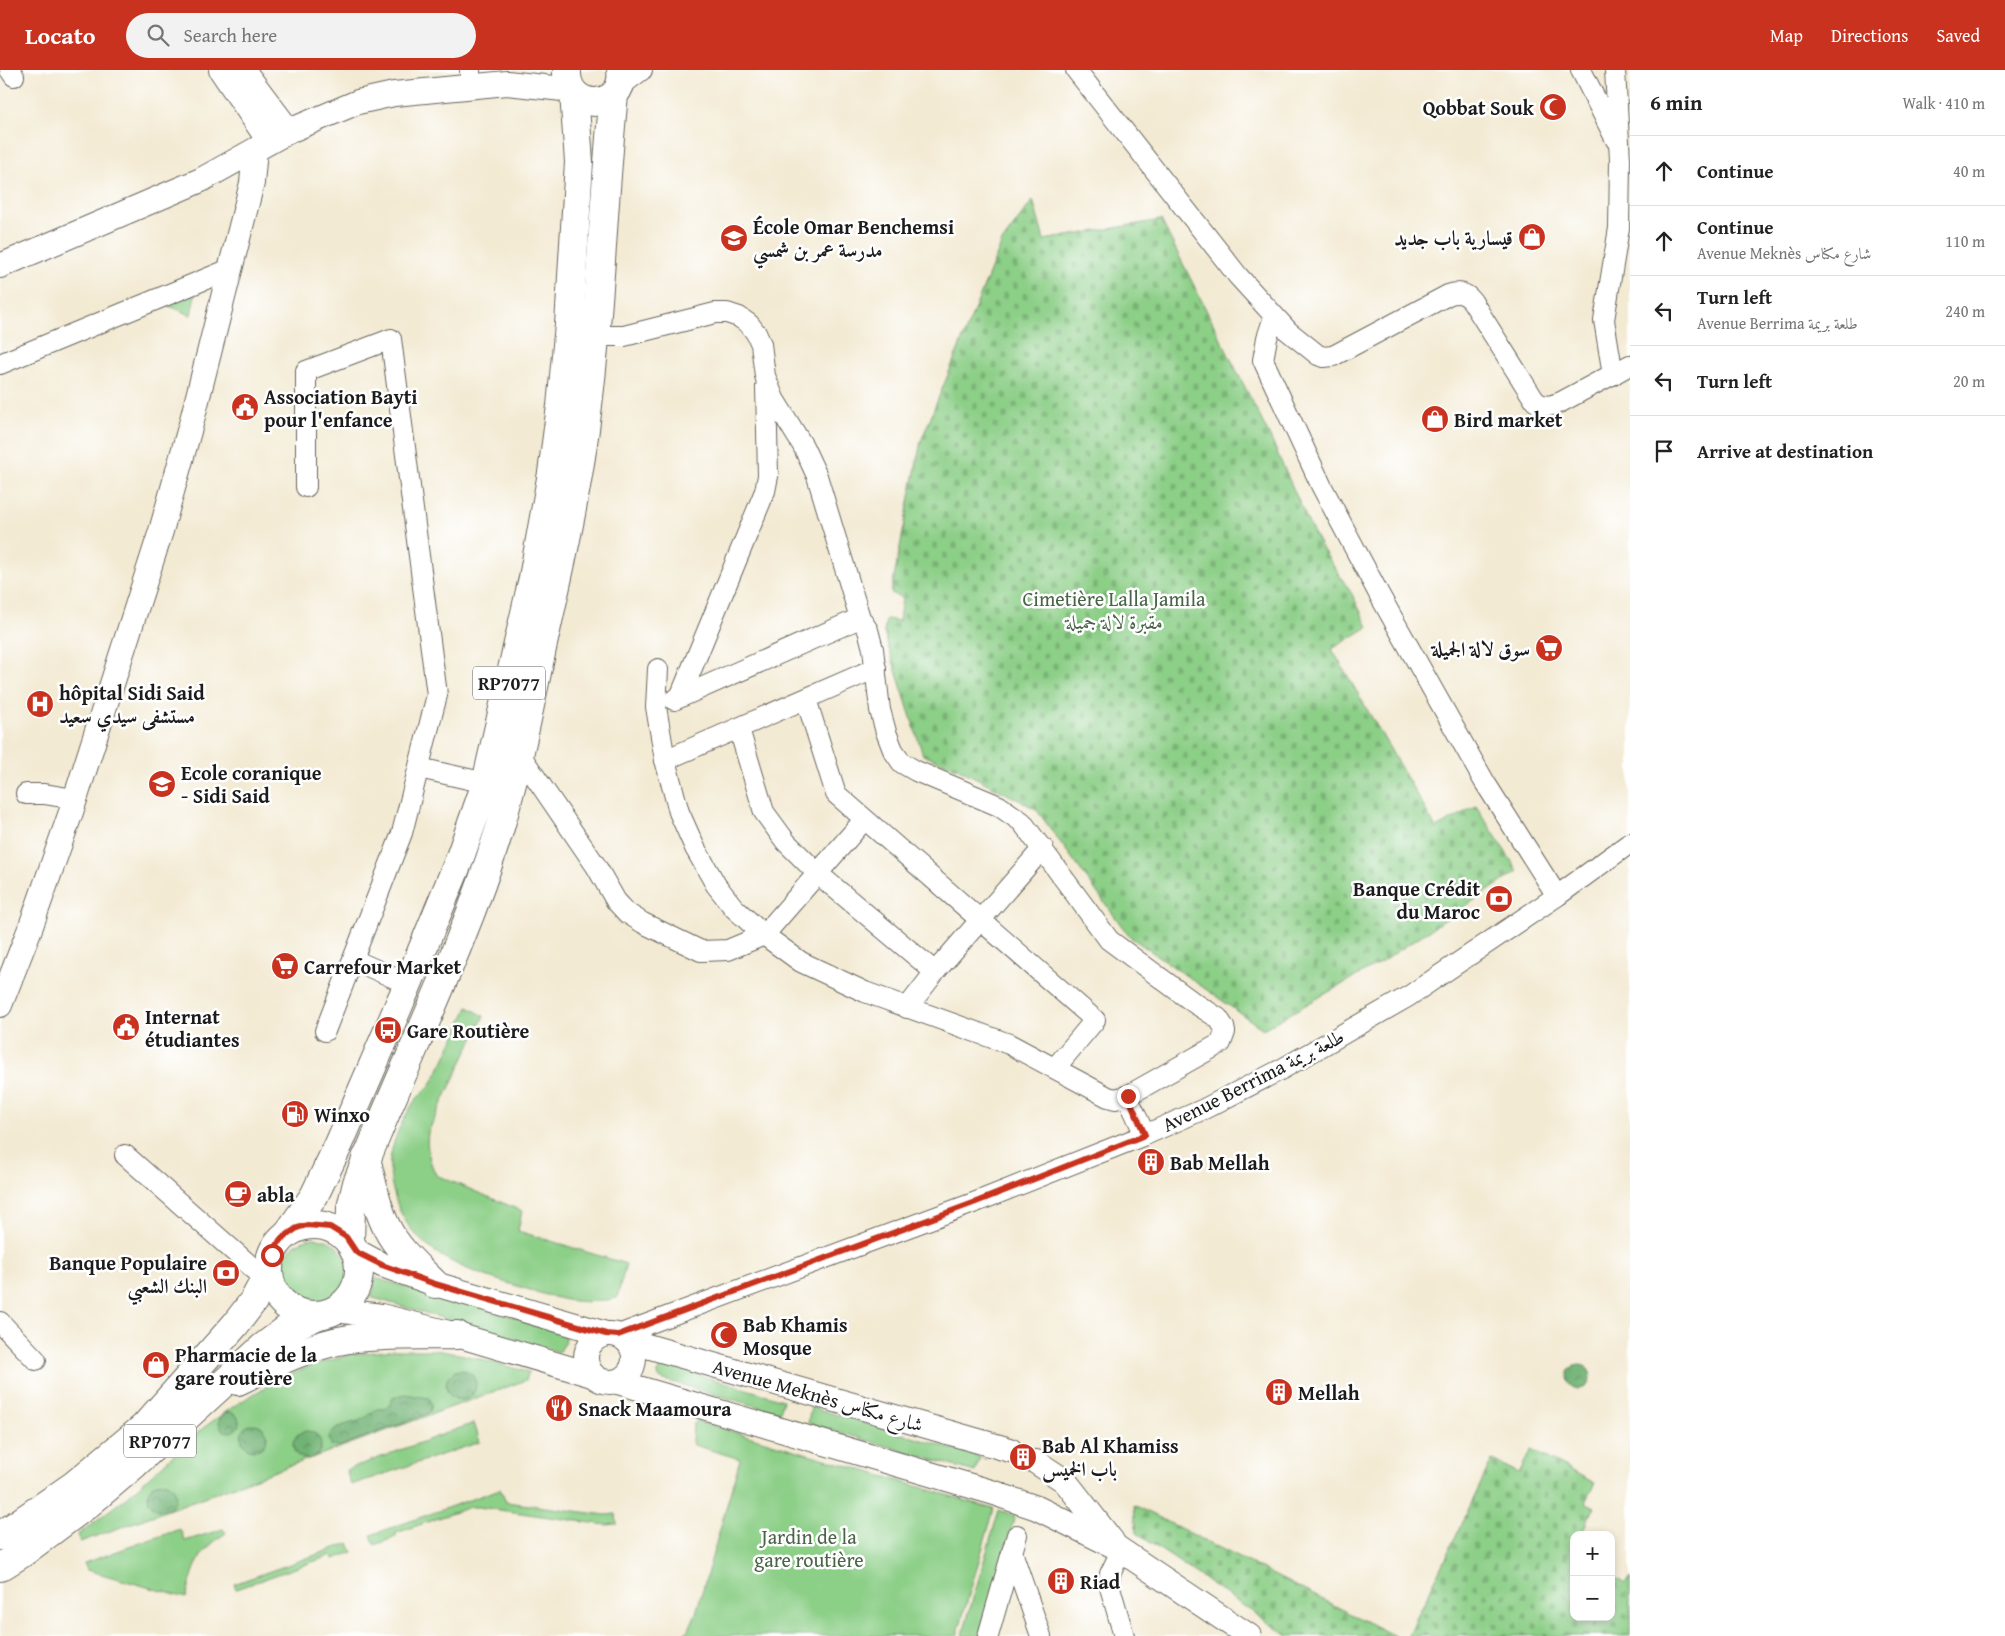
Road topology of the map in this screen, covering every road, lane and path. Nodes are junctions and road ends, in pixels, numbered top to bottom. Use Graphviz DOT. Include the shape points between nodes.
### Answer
graph roads {
  1 [pos="221,70"];
  2 [pos="243,70"];
  3 [pos="548,70"];
  4 [pos="642,70"];
  5 [pos="1076,70"];
  6 [pos="1581,70"];
  7 [pos="1615,70"];
  8 [pos="470,78"];
  9 [pos="507,82"];
  10 [pos="618,84"];
  11 [pos="571,85"];
  12 [pos="271,141"];
  13 [pos="1619,146"];
  14 [pos="0,266"];
  15 [pos="230,269"];
  16 [pos="1274,317"];
  17 [pos="595,336"];
  18 [pos="0,364"];
  19 [pos="1621,370"];
  20 [pos="765,376"];
  21 [pos="306,487"];
  22 [pos="860,618"];
  23 [pos="876,668"];
  24 [pos="658,669"];
  25 [pos="680,697"];
  26 [pos="806,699"];
  27 [pos="656,707"];
  28 [pos="738,728"];
  29 [pos="519,754"];
  30 [pos="665,760"];
  31 [pos="418,768"];
  32 [pos="486,783"];
  33 [pos="26,794"];
  34 [pos="75,799"];
  35 [pos="864,820"];
  36 [pos="1630,843"];
  37 [pos="1043,848"];
  38 [pos="817,873"];
  39 [pos="1557,896"];
  40 [pos="981,920"];
  41 [pos="764,935"];
  42 [pos="354,960"];
  43 [pos="935,972"];
  44 [pos="408,984"];
  45 [pos="0,1005"];
  46 [pos="907,1008"];
  47 [pos="326,1031"];
  48 [pos="1055,1068"];
  49 [pos="1128,1096"];
  50 [pos="1145,1135"];
  51 [pos="125,1155"];
  52 [pos="366,1158"];
  53 [pos="288,1233"];
  54 [pos="353,1247"];
  55 [pos="269,1272"];
  56 [pos="435,1284"];
  57 [pos="327,1312"];
  58 [pos="0,1322"];
  59 [pos="457,1335"];
  60 [pos="617,1336"];
  61 [pos="36,1360"];
  62 [pos="592,1375"];
  63 [pos="618,1382"];
  64 [pos="212,1394"];
  65 [pos="1010,1450"];
  66 [pos="1036,1462"];
  67 [pos="1065,1481"];
  68 [pos="1037,1508"];
  69 [pos="0,1536"];
  70 [pos="1118,1549"];
  71 [pos="0,1567"];
  72 [pos="1215,1613"];
  73 [pos="988,1636"];
  74 [pos="1041,1636"];
  75 [pos="1124,1636"];
  76 [pos="1227,1636"];
  77 [pos="1250,1636"];
  1 -- 12 [label="street"];
  2 -- 12 [label="street"];
  3 -- 9 [label="street"];
  4 -- 10 [label="street"];
  5 -- 16 [label="street"];
  6 -- 13 [label="street"];
  7 -- 13 [label="street"];
  8 -- 9 [label="street"];
  8 -- 12 [label="street" via="358,102"];
  9 -- 11 [label="street"];
  10 -- 11 [label="main road" via="607,100 589,102 581,99"];
  10 -- 17 [label="main road, RP7077" via="607,161"];
  11 -- 32 [label="main road, RP7077" via="579,162 570,325 561,406 533,578"];
  12 -- 14 [label="street" via="201,180"];
  12 -- 15 [label="street" via="252,183"];
  13 -- 19 [label="street" via="1619,228 1604,320"];
  15 -- 18 [label="street"];
  15 -- 34 [label="street" via="161,532"];
  16 -- 19 [label="street" via="1315,353 1330,357 1459,292 1472,301 1540,405 1552,406"];
  16 -- 39 [label="street" via="1266,338 1263,360 1322,487 1484,781"];
  17 -- 20 [label="street" via="624,336 715,313 727,313 739,317 756,333 761,344"];
  17 -- 29 [label="main road, RP7077" via="578,480"];
  20 -- 22 [label="street" via="774,399 817,476"];
  20 -- 25 [label="street" via="768,476 765,491"];
  21 -- 31 [label="street" via="306,371 391,339 437,695"];
  22 -- 23 [label="street" via="868,630"];
  22 -- 25 [label="street"];
  23 -- 26 [label="street"];
  23 -- 37 [label="street" via="880,710 886,732 902,763 999,806 1022,822"];
  24 -- 27 [label="street"];
  25 -- 27 [label="street"];
  26 -- 28 [label="street"];
  26 -- 35 [label="street" via="836,794"];
  27 -- 30 [label="street"];
  28 -- 30 [label="street"];
  28 -- 38 [label="street" via="764,812 786,842"];
  29 -- 41 [label="street" via="627,913 701,951 728,950"];
  29 -- 52 [label="main road, RP7077" via="499,831 476,899 424,1028"];
  30 -- 41 [label="street" via="679,812 716,886 734,908"];
  31 -- 32 [label="street"];
  31 -- 42 [label="street" via="402,833"];
  32 -- 44 [label="main road, RP7077" via="458,863"];
  33 -- 34 [label="street"];
  34 -- 45 [label="street"];
  35 -- 38 [label="street"];
  35 -- 40 [label="street"];
  36 -- 39 [label="street, Avenue Berrima طلعة بريمة"];
  37 -- 40 [label="street"];
  37 -- 49 [label="street" via="1109,940 1218,1018 1224,1027 1224,1038 1217,1047"];
  38 -- 41 [label="street"];
  38 -- 43 [label="street"];
  39 -- 50 [label="street, Avenue Berrima طلعة بريمة" via="1409,996 1282,1069"];
  40 -- 43 [label="street"];
  40 -- 48 [label="street" via="1095,1020"];
  41 -- 46 [label="street" via="822,973"];
  42 -- 44 [label="street"];
  42 -- 47 [label="street"];
  43 -- 46 [label="street"];
  44 -- 53 [label="main road, RP7077" via="318,1188"];
  46 -- 48 [label="street" via="1000,1041"];
  48 -- 49 [label="street" via="1108,1097"];
  49 -- 50 [label="street"];
  50 -- 60 [label="street, Avenue Berrima طلعة بريمة" via="949,1213"];
  51 -- 55 [label="street" via="254,1269"];
  52 -- 54 [label="main road, RP7077" via="350,1208"];
  52 -- 56 [label="main road" via="387,1229 400,1248"];
  53 -- 54 [label="main road" via="307,1225 319,1225 336,1230"];
  53 -- 55 [label="main road, RP7077" via="275,1248"];
  54 -- 56 [label="street, Avenue Meknès شارع مكناس" via="382,1265"];
  54 -- 57 [label="main road, RP7077" via="360,1270 358,1282 349,1300"];
  55 -- 57 [label="main road" via="276,1294 285,1304 307,1314"];
  55 -- 69 [label="main road, RP7077" via="235,1325 144,1427 74,1485"];
  56 -- 60 [label="street, Avenue Meknès شارع مكناس"];
  57 -- 59 [label="street" via="381,1316"];
  57 -- 64 [label="main road, RP7077" via="280,1334"];
  58 -- 61 [label="street"];
  59 -- 62 [label="street"];
  59 -- 64 [label="main road" via="376,1336 347,1340 304,1351"];
  60 -- 62 [label="street" via="593,1341 588,1347 586,1362"];
  60 -- 63 [label="street" via="633,1348 634,1361 627,1377"];
  60 -- 65 [label="street, Avenue Meknès شارع مكناس"];
  62 -- 63 [label="street" via="600,1381"];
  63 -- 68 [label="street"];
  64 -- 71 [label="main road, RP7077" via="88,1504"];
  66 -- 67 [label="street"];
  67 -- 68 [label="street" via="1068,1492 1064,1503 1053,1509"];
  67 -- 70 [label="street"];
  68 -- 70 [label="street"];
  70 -- 72 [label="street"];
  70 -- 75 [label="street" via="1109,1584"];
  72 -- 76 [label="street"];
  72 -- 77 [label="street"];
  73 -- 74 [label="street" via="1015,1543"];
}
